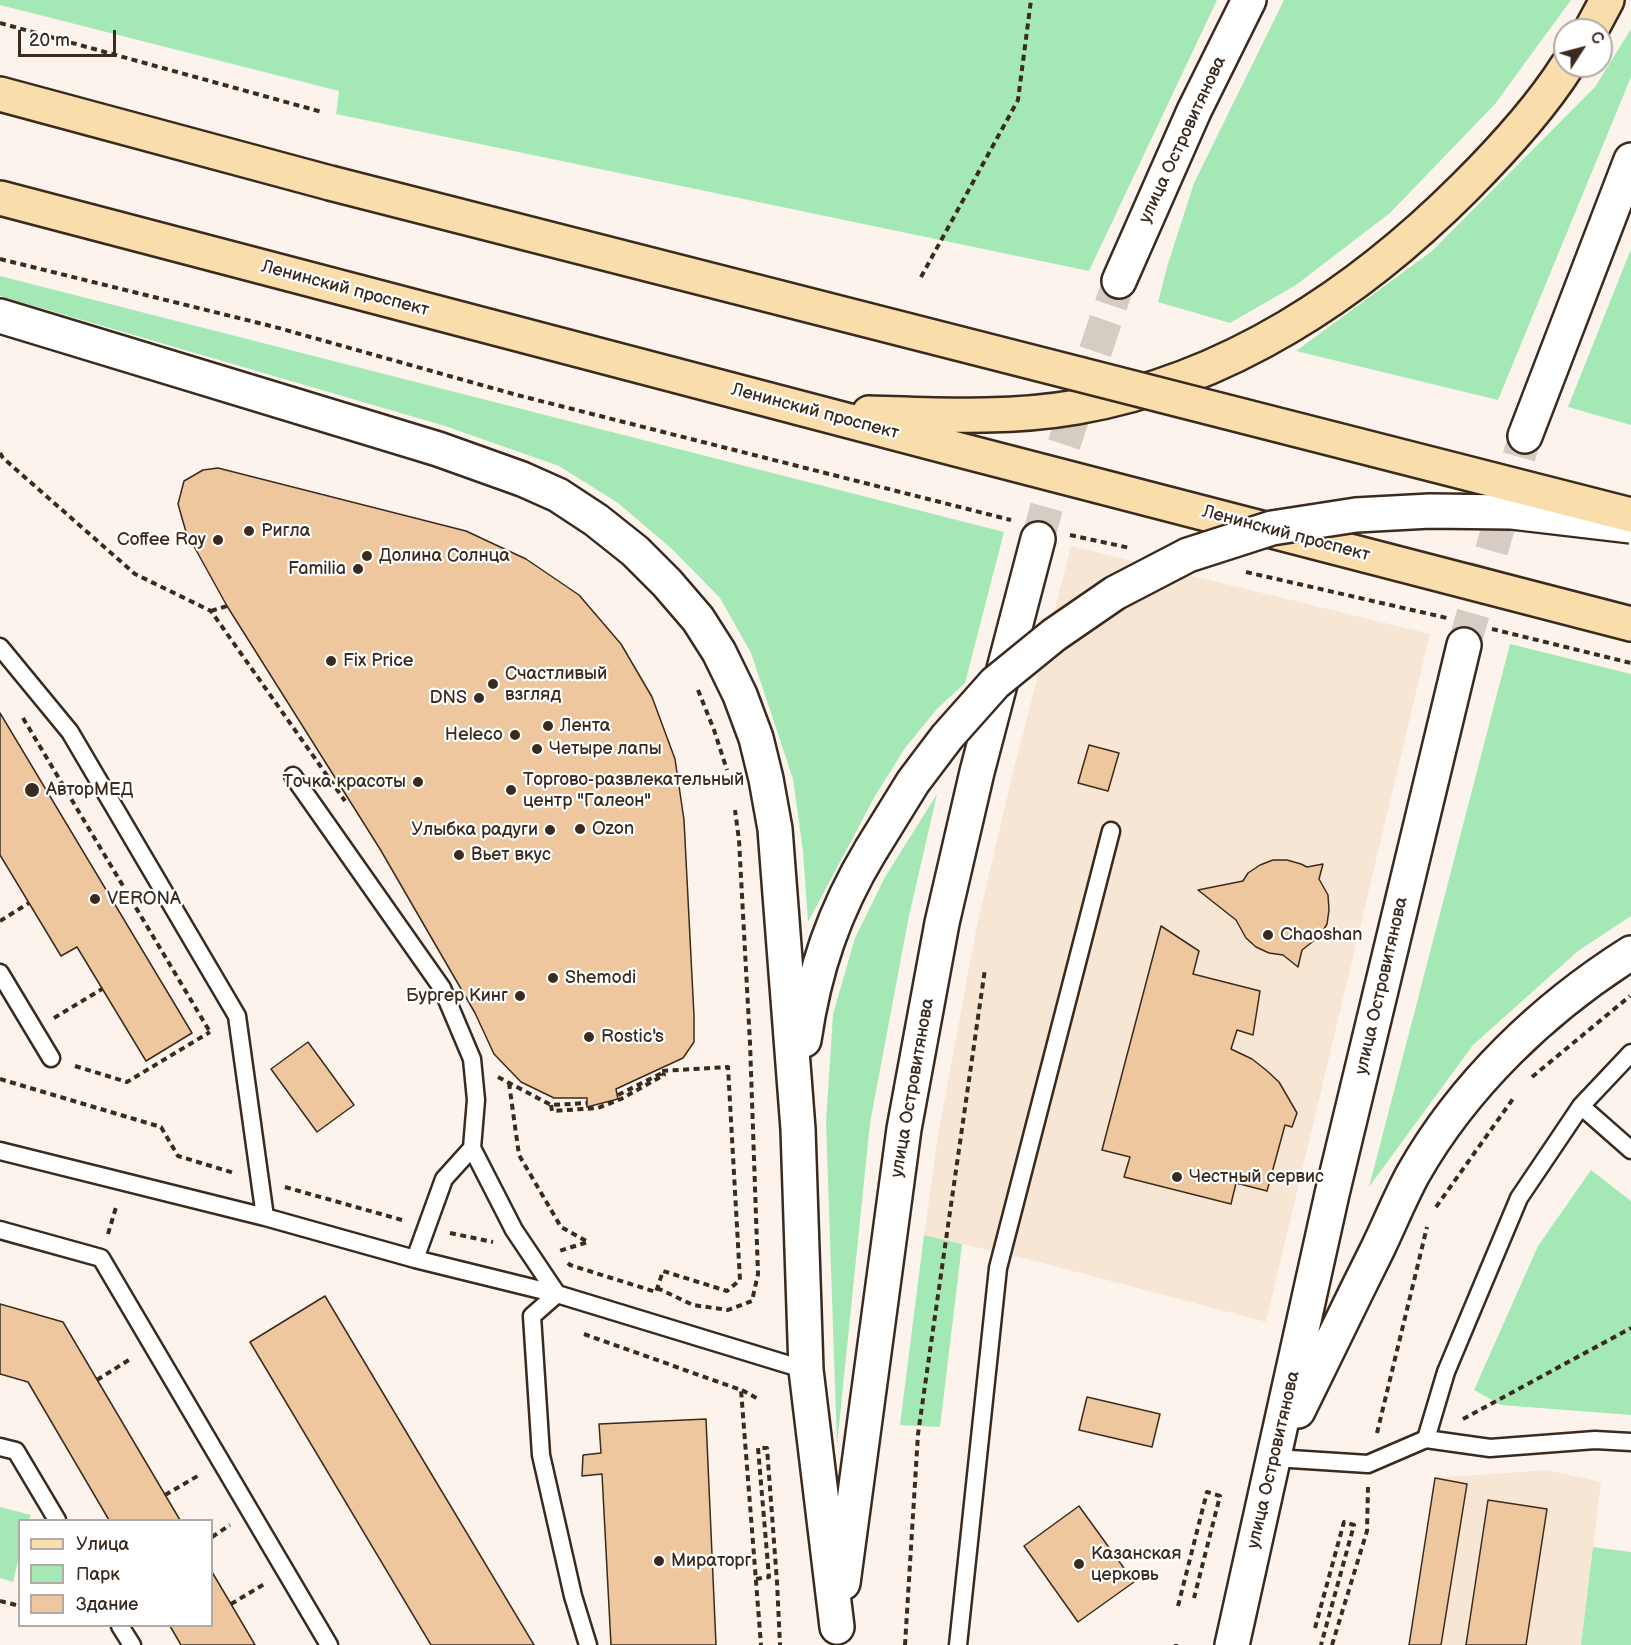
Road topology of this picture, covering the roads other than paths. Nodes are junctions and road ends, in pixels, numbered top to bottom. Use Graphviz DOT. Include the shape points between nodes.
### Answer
graph roads {
  1 [pos="1249,0"];
  2 [pos="1607,0"];
  3 [pos="1597,18"];
  4 [pos="1559,78"];
  5 [pos="0,94"];
  6 [pos="1631,160"];
  7 [pos="0,198"];
  8 [pos="1631,198"];
  9 [pos="1597,248"];
  10 [pos="1119,281"];
  11 [pos="0,316"];
  12 [pos="813,412"];
  13 [pos="1524,436"];
  14 [pos="1631,515"];
  15 [pos="1631,526"];
  16 [pos="1036,530"];
  17 [pos="1631,624"];
  18 [pos="1467,630"];
  19 [pos="0,647"];
  20 [pos="293,776"];
  21 [pos="1111,831"];
  22 [pos="1631,953"];
  23 [pos="0,974"];
  24 [pos="1631,1053"];
  25 [pos="51,1058"];
  26 [pos="1581,1106"];
  27 [pos="798,1129"];
  28 [pos="472,1148"];
  29 [pos="0,1150"];
  30 [pos="1631,1150"];
  31 [pos="265,1217"];
  32 [pos="0,1230"];
  33 [pos="415,1259"];
  34 [pos="557,1294"];
  35 [pos="806,1370"];
  36 [pos="1426,1439"];
  37 [pos="1631,1442"];
  38 [pos="0,1447"];
  39 [pos="1275,1458"];
  40 [pos="56,1519"];
  41 [pos="121,1627"];
  42 [pos="837,1636"];
  43 [pos="132,1645"];
  44 [pos="329,1645"];
  45 [pos="588,1645"];
  46 [pos="958,1645"];
  47 [pos="1232,1645"];
  1 -- 10 [label="main road, улица Островитянова" via="1194,111"];
  2 -- 3 [label="main road"];
  4 -- 12 [label="main road" via="1480,173 1398,250 1298,322 1207,368 1150,390 1078,407 1019,415"];
  5 -- 14 [label="main road, bridge" via="330,183"];
  6 -- 9 [label="main road"];
  7 -- 12 [label="main road, Ленинский проспект"];
  8 -- 9 [label="main road"];
  9 -- 13 [label="main road"];
  11 -- 27 [label="main road" via="522,479 558,495 596,520 636,551 668,583 698,619 723,661 756,738 766,779 775,829"];
  12 -- 17 [label="main road, Ленинский проспект"];
  15 -- 27 [label="main road, bridge" via="1512,512 1430,511 1356,515 1272,528 1188,555 1115,593 1054,635 995,683 913,782 836,917 810,999 802,1049"];
  16 -- 42 [label="main road, улица Островитянова" via="942,923 902,1141"];
  18 -- 39 [label="main road, улица Островитянова" via="1332,1194"];
  19 -- 31 [label="lane" via="70,732 237,1016"];
  20 -- 28 [label="lane" via="442,988 472,1059 477,1100"];
  21 -- 46 [label="lane" via="998,1268"];
  22 -- 39 [label="main road" via="1583,986 1511,1048 1446,1125 1414,1174"];
  23 -- 25 [label="lane"];
  24 -- 26 [label="lane"];
  26 -- 30 [label="lane"];
  26 -- 36 [label="lane" via="1518,1198 1446,1372"];
  27 -- 35 [label="main road"];
  28 -- 33 [label="lane" via="444,1179"];
  28 -- 34 [label="lane" via="514,1230"];
  29 -- 31 [label="lane"];
  31 -- 33 [label="lane"];
  32 -- 44 [label="lane" via="101,1258"];
  33 -- 34 [label="lane"];
  34 -- 35 [label="lane"];
  34 -- 45 [label="lane" via="532,1316 540,1455"];
  35 -- 42 [label="main road"];
  36 -- 37 [label="lane" via="1490,1448 1595,1440"];
  36 -- 39 [label="lane" via="1368,1464"];
  38 -- 40 [label="lane" via="16,1451"];
  39 -- 47 [label="main road, улица Островитянова"];
  41 -- 43 [label="lane"];
}
